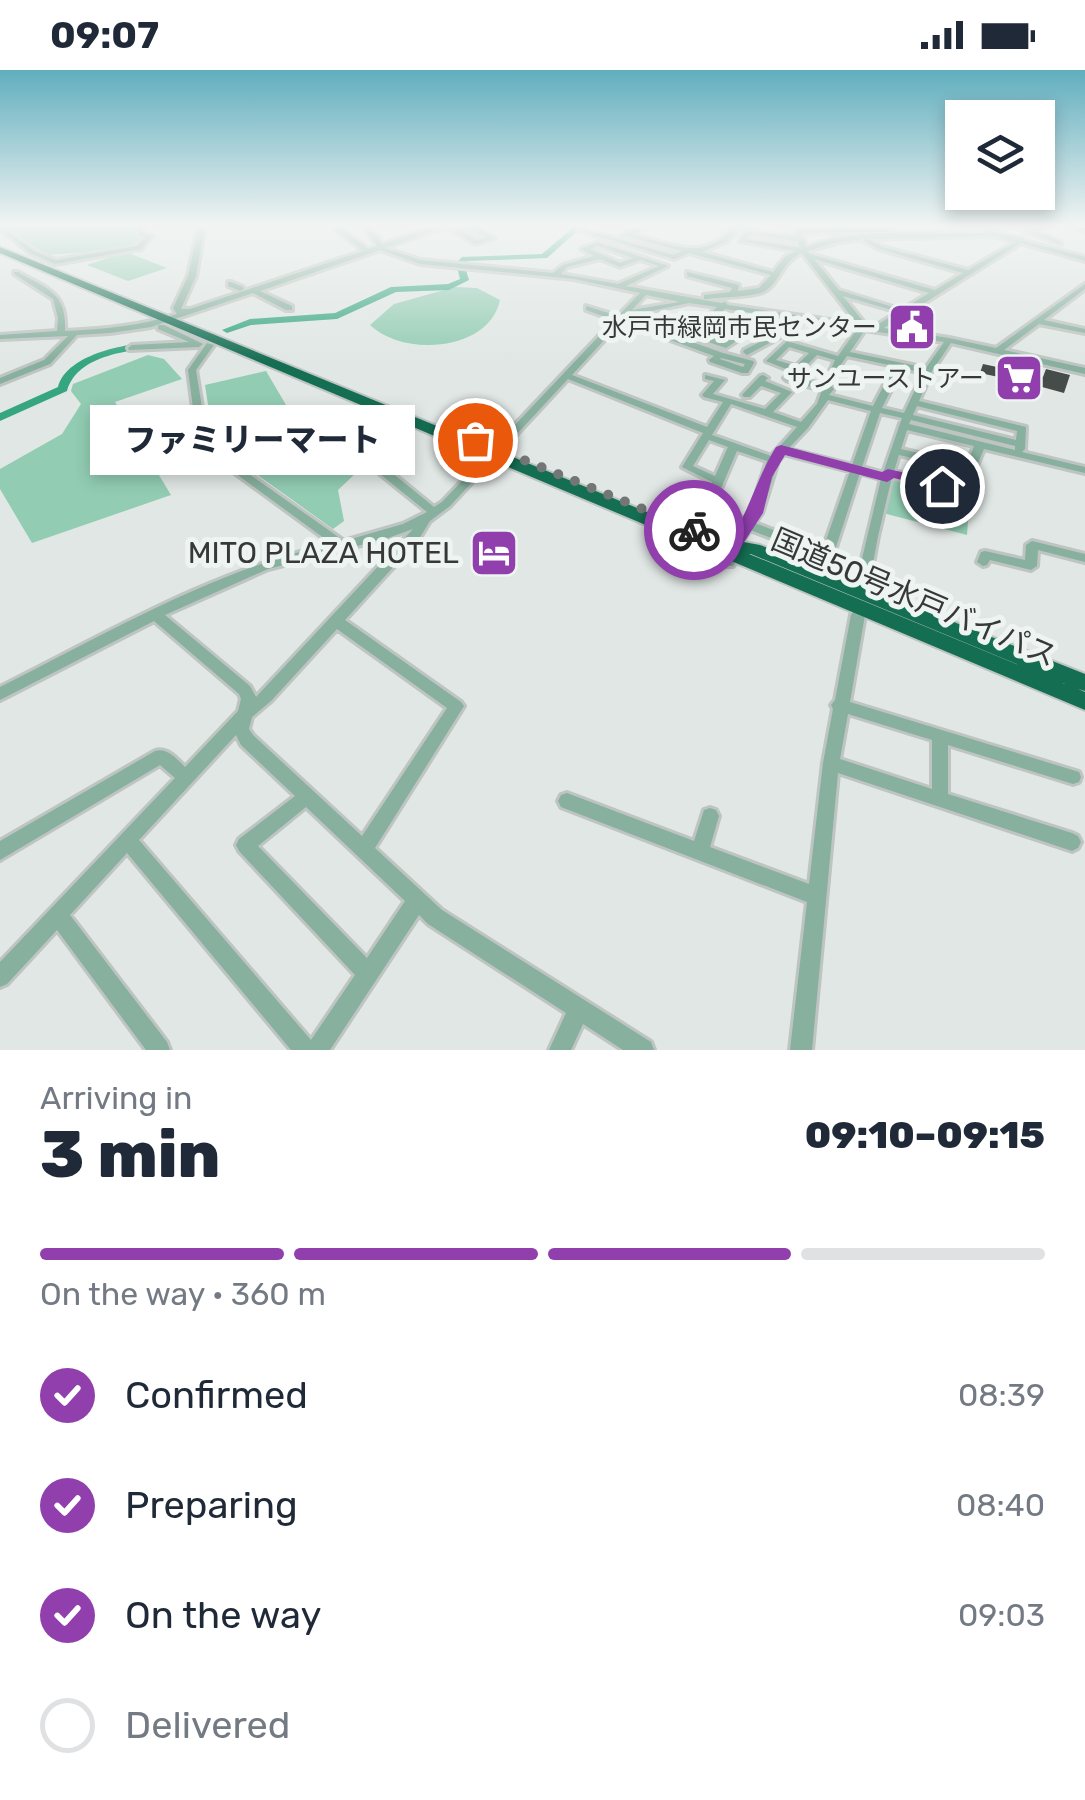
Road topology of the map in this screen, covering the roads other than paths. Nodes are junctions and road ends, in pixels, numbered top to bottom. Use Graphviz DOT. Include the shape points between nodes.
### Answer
graph roads {
  1 [pos="52,271"];
  2 [pos="193,271"];
  3 [pos="311,271"];
  4 [pos="553,271"];
  5 [pos="559,271"];
  6 [pos="581,271"];
  7 [pos="624,271"];
  8 [pos="654,271"];
  9 [pos="762,271"];
  10 [pos="777,271"];
  11 [pos="819,271"];
  12 [pos="864,271"];
  13 [pos="963,271"];
  14 [pos="16,272"];
  15 [pos="968,272"];
  16 [pos="690,274"];
  17 [pos="774,274"];
  18 [pos="231,284"];
  19 [pos="274,284"];
  20 [pos="622,285"];
  21 [pos="1085,286"];
  22 [pos="240,288"];
  23 [pos="255,291"];
  24 [pos="834,291"];
  25 [pos="645,292"];
  26 [pos="936,293"];
  27 [pos="734,294"];
  28 [pos="1072,297"];
  29 [pos="218,299"];
  30 [pos="1085,300"];
  31 [pos="696,301"];
  32 [pos="725,304"];
  33 [pos="196,306"];
  34 [pos="289,308"];
  35 [pos="589,308"];
  36 [pos="892,308"];
  37 [pos="640,312"];
  38 [pos="650,315"];
  39 [pos="621,316"];
  40 [pos="690,319"];
  41 [pos="802,319"];
  42 [pos="168,321"];
  43 [pos="670,321"];
  44 [pos="1037,321"];
  45 [pos="702,326"];
  46 [pos="863,326"];
  47 [pos="878,328"];
  48 [pos="1085,331"];
  49 [pos="75,333"];
  50 [pos="61,334"];
  51 [pos="0,336"];
  52 [pos="950,340"];
  53 [pos="713,341"];
  54 [pos="209,344"];
  55 [pos="132,348"];
  56 [pos="156,348"];
  57 [pos="997,351"];
  58 [pos="815,352"];
  59 [pos="720,355"];
  60 [pos="757,356"];
  61 [pos="842,356"];
  62 [pos="195,362"];
  63 [pos="899,364"];
  64 [pos="798,370"];
  65 [pos="928,371"];
  66 [pos="1085,371"];
  67 [pos="566,375"];
  68 [pos="708,376"];
  69 [pos="0,381"];
  70 [pos="827,393"];
  71 [pos="747,396"];
  72 [pos="914,399"];
  73 [pos="729,400"];
  74 [pos="876,410"];
  75 [pos="991,412"];
  76 [pos="768,413"];
  77 [pos="330,417"];
  78 [pos="905,421"];
  79 [pos="804,426"];
  80 [pos="708,434"];
  81 [pos="980,445"];
  82 [pos="734,446"];
  83 [pos="1020,449"];
  84 [pos="896,451"];
  85 [pos="494,452"];
  86 [pos="777,455"];
  87 [pos="950,463"];
  88 [pos="854,469"];
  89 [pos="1085,470"];
  90 [pos="888,475"];
  91 [pos="718,481"];
  92 [pos="430,516"];
  93 [pos="749,525"];
  94 [pos="339,543"];
  95 [pos="730,554"];
  96 [pos="827,556"];
  97 [pos="1085,558"];
  98 [pos="983,562"];
  99 [pos="865,569"];
  100 [pos="862,593"];
  101 [pos="858,615"];
  102 [pos="157,616"];
  103 [pos="336,621"];
  104 [pos="1085,683"];
  105 [pos="1085,692"];
  106 [pos="0,694"];
  107 [pos="1085,701"];
  108 [pos="840,705"];
  109 [pos="1085,710"];
  110 [pos="247,712"];
  111 [pos="940,736"];
  112 [pos="831,763"];
  113 [pos="1073,776"];
  114 [pos="186,778"];
  115 [pos="306,796"];
  116 [pos="940,799"];
  117 [pos="567,801"];
  118 [pos="710,816"];
  119 [pos="128,840"];
  120 [pos="1072,842"];
  121 [pos="363,850"];
  122 [pos="0,851"];
  123 [pos="700,852"];
  124 [pos="817,896"];
  125 [pos="417,900"];
  126 [pos="58,915"];
  127 [pos="368,974"];
  128 [pos="0,977"];
  129 [pos="580,1010"];
  130 [pos="159,1050"];
  131 [pos="305,1050"];
  132 [pos="317,1050"];
  133 [pos="560,1050"];
  134 [pos="643,1050"];
  135 [pos="801,1050"];
  1 -- 42 [label="highway, 国道50号水戸バイパス"];
  2 -- 33 [label="street" via="177,308"];
  3 -- 19 [label="street"];
  4 -- 5 [label="street"];
  5 -- 6 [label="street"];
  5 -- 20 [label="street"];
  7 -- 20 [label="street" via="604,278"];
  8 -- 20 [label="street"];
  9 -- 17 [label="street"];
  10 -- 17 [label="street"];
  11 -- 24 [label="street"];
  12 -- 26 [label="street"];
  13 -- 15 [label="street"];
  14 -- 50 [label="street" via="56,298"];
  15 -- 26 [label="street"];
  16 -- 27 [label="street" via="736,287"];
  17 -- 27 [label="street" via="761,290"];
  18 -- 22 [label="street"];
  19 -- 22 [label="street"];
  19 -- 23 [label="street"];
  20 -- 25 [label="street"];
  21 -- 28 [label="street"];
  22 -- 29 [label="street"];
  23 -- 29 [label="street"];
  23 -- 34 [label="street"];
  24 -- 36 [label="street"];
  24 -- 46 [label="street"];
  25 -- 31 [label="street"];
  25 -- 39 [label="street"];
  26 -- 47 [label="street"];
  27 -- 31 [label="street"];
  28 -- 30 [label="street"];
  28 -- 44 [label="street"];
  29 -- 33 [label="street"];
  31 -- 32 [label="street"];
  31 -- 37 [label="street"];
  32 -- 41 [label="street"];
  32 -- 45 [label="street"];
  33 -- 42 [label="street"];
  35 -- 39 [label="street"];
  37 -- 38 [label="street"];
  37 -- 39 [label="street"];
  39 -- 59 [label="street"];
  39 -- 67 [label="street"];
  40 -- 45 [label="street"];
  41 -- 46 [label="street"];
  41 -- 60 [label="street" via="747,352"];
  42 -- 49 [label="street"];
  42 -- 54 [label="highway, 国道50号水戸バイパス"];
  42 -- 54 [label="street"];
  42 -- 85 [label="highway, 国道50号水戸バイパス"];
  43 -- 45 [label="street"];
  44 -- 48 [label="street"];
  44 -- 57 [label="street"];
  45 -- 53 [label="street" via="693,334"];
  46 -- 47 [label="street"];
  46 -- 61 [label="street"];
  47 -- 52 [label="street"];
  49 -- 50 [label="street"];
  49 -- 69 [label="street" via="47,362"];
  50 -- 51 [label="street"];
  52 -- 57 [label="street"];
  52 -- 65 [label="street"];
  54 -- 56 [label="street"];
  54 -- 62 [label="street"];
  54 -- 85 [label="highway, 国道50号水戸バイパス"];
  55 -- 56 [label="street"];
  56 -- 62 [label="street"];
  57 -- 66 [label="street"];
  58 -- 61 [label="street"];
  58 -- 64 [label="street"];
  58 -- 64 [label="street" via="787,344 770,361"];
  61 -- 63 [label="street"];
  61 -- 70 [label="street"];
  62 -- 94 [label="street" via="192,386 200,401 203,446"];
  63 -- 65 [label="street"];
  63 -- 74 [label="street"];
  64 -- 70 [label="street" via="790,378"];
  65 -- 72 [label="street"];
  67 -- 80 [label="street"];
  67 -- 85 [label="street"];
  68 -- 73 [label="street" via="720,380 707,395"];
  70 -- 74 [label="street"];
  70 -- 79 [label="street"];
  71 -- 76 [label="street" via="761,380 788,392"];
  72 -- 75 [label="street"];
  72 -- 78 [label="street"];
  72 -- 83 [label="street" via="1022,429"];
  73 -- 76 [label="street"];
  73 -- 80 [label="street"];
  74 -- 78 [label="street"];
  74 -- 88 [label="street"];
  76 -- 79 [label="street"];
  77 -- 92 [label="street" via="385,458 379,468"];
  78 -- 81 [label="street"];
  78 -- 83 [label="street"];
  78 -- 84 [label="street"];
  79 -- 86 [label="street"];
  80 -- 82 [label="street"];
  80 -- 91 [label="street" via="687,467"];
  81 -- 83 [label="street"];
  81 -- 87 [label="street" via="971,468"];
  82 -- 86 [label="street"];
  82 -- 91 [label="street"];
  83 -- 89 [label="street"];
  84 -- 87 [label="street"];
  84 -- 90 [label="street"];
  85 -- 92 [label="street"];
  85 -- 95 [label="highway, 国道50号水戸バイパス"];
  85 -- 95 [label="highway, 国道50号水戸バイパス"];
  86 -- 88 [label="street"];
  86 -- 93 [label="street"];
  87 -- 90 [label="street" via="942,486"];
  88 -- 90 [label="street"];
  88 -- 96 [label="street"];
  90 -- 99 [label="street"];
  91 -- 93 [label="street" via="707,509"];
  92 -- 94 [label="street"];
  92 -- 103 [label="street"];
  93 -- 95 [label="street"];
  93 -- 96 [label="street"];
  94 -- 102 [label="street" via="263,566"];
  95 -- 100 [label="highway" via="754,549"];
  95 -- 101 [label="highway"];
  95 -- 105 [label="highway, 国道50号水戸バイパス"];
  95 -- 107 [label="highway, 国道50号水戸バイパス"];
  96 -- 99 [label="street"];
  97 -- 98 [label="street" via="1032,545 1031,566 994,555"];
  99 -- 100 [label="street"];
  100 -- 104 [label="highway"];
  101 -- 108 [label="street"];
  101 -- 109 [label="highway"];
  102 -- 106 [label="street"];
  102 -- 110 [label="street" via="238,682 249,699"];
  103 -- 110 [label="street"];
  103 -- 121 [label="street" via="456,706"];
  108 -- 111 [label="street"];
  108 -- 112 [label="street"];
  110 -- 114 [label="street"];
  110 -- 115 [label="street" via="242,734"];
  111 -- 113 [label="street"];
  111 -- 116 [label="street"];
  112 -- 116 [label="street"];
  112 -- 124 [label="street"];
  114 -- 119 [label="street"];
  114 -- 122 [label="street" via="161,756"];
  115 -- 121 [label="street"];
  115 -- 127 [label="street" via="245,846"];
  116 -- 120 [label="street"];
  117 -- 123 [label="street"];
  118 -- 123 [label="street"];
  119 -- 126 [label="street"];
  119 -- 131 [label="street"];
  121 -- 125 [label="street"];
  123 -- 124 [label="street"];
  124 -- 135 [label="street"];
  125 -- 127 [label="street"];
  125 -- 129 [label="street"];
  126 -- 128 [label="street"];
  126 -- 130 [label="street"];
  127 -- 132 [label="street"];
  129 -- 133 [label="street"];
  129 -- 134 [label="street"];
}
